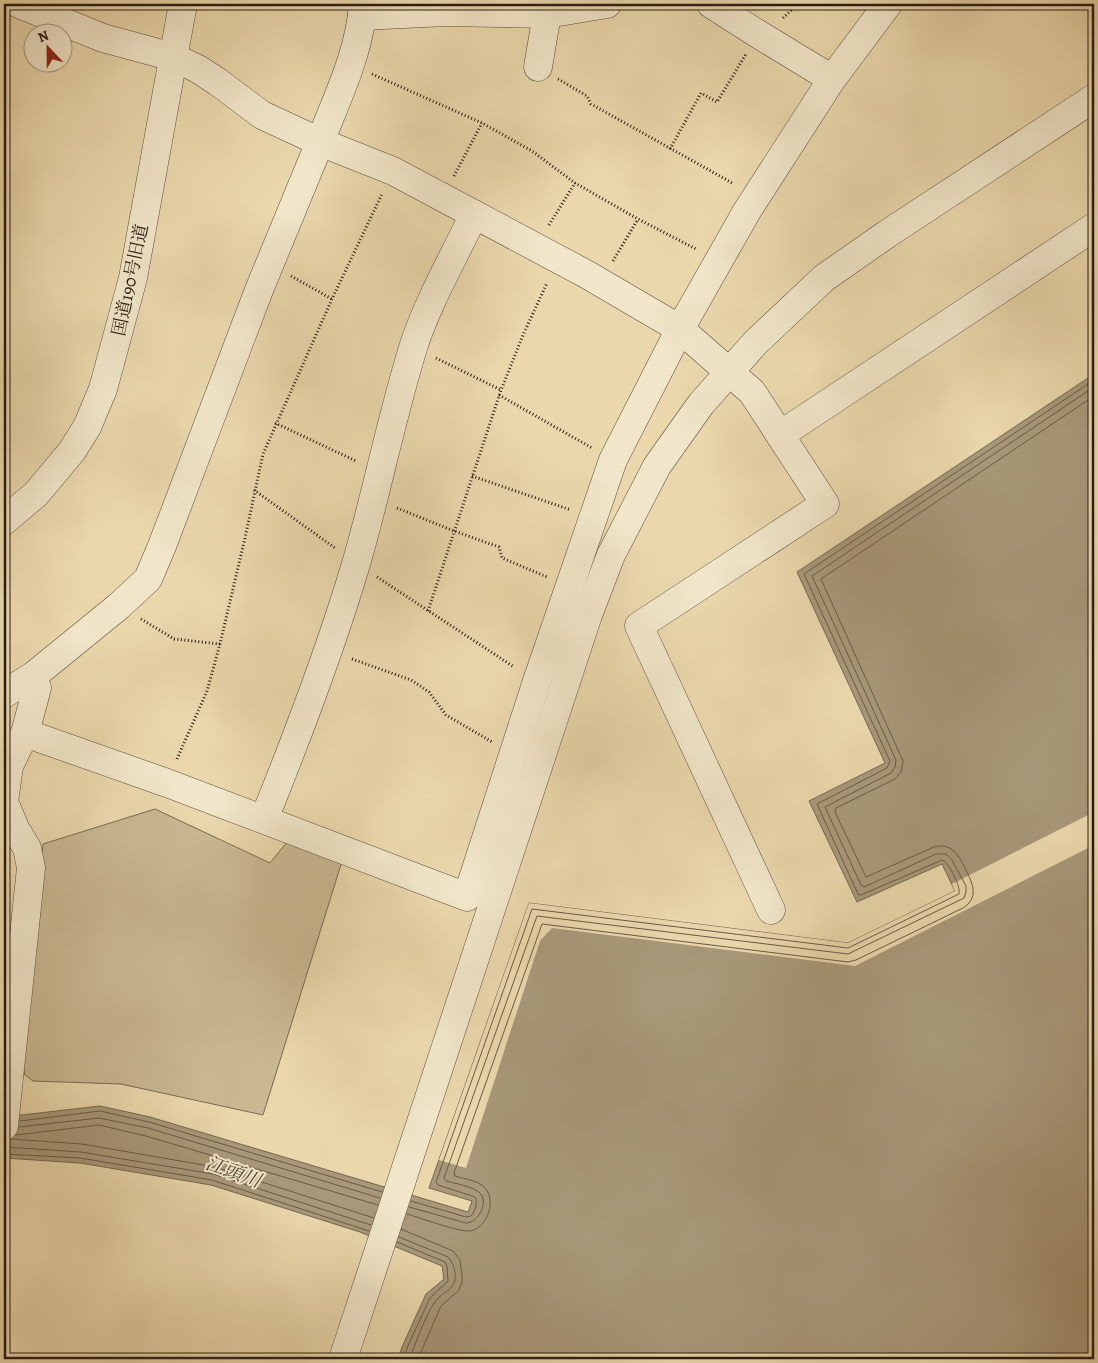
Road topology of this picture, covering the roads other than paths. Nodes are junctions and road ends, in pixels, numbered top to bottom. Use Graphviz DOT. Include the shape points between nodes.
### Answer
graph roads {
  1 [pos="19,4"];
  2 [pos="183,4"];
  3 [pos="607,4"];
  4 [pos="711,4"];
  5 [pos="888,4"];
  6 [pos="363,10"];
  7 [pos="547,14"];
  8 [pos="173,57"];
  9 [pos="538,67"];
  10 [pos="832,79"];
  11 [pos="1094,98"];
  12 [pos="320,142"];
  13 [pos="474,214"];
  14 [pos="1094,228"];
  15 [pos="680,329"];
  16 [pos="728,372"];
  17 [pos="780,435"];
  18 [pos="4,521"];
  19 [pos="13,685"];
  20 [pos="26,733"];
  21 [pos="264,819"];
  22 [pos="771,910"];
  23 [pos="5,1118"];
  24 [pos="343,1359"];
  1 -- 8 [label="street" via="103,38"];
  2 -- 8 [label="street, 国道190号旧道"];
  3 -- 7 [label="street"];
  4 -- 10 [label="street"];
  5 -- 10 [label="street"];
  6 -- 7 [label="street"];
  6 -- 12 [label="street" via="348,70"];
  7 -- 9 [label="street"];
  8 -- 12 [label="street" via="218,82 262,115"];
  8 -- 18 [label="street, 国道190号旧道" via="133,278 103,390 72,451 36,494"];
  10 -- 15 [label="street" via="756,197"];
  11 -- 16 [label="street" via="824,278"];
  12 -- 13 [label="street" via="393,171"];
  12 -- 19 [label="street" via="148,579 119,606"];
  13 -- 15 [label="street"];
  13 -- 21 [label="street" via="414,346 356,564 311,702"];
  14 -- 17 [label="street"];
  15 -- 16 [label="street"];
  15 -- 21 [label="street" via="613,460 467,898"];
  16 -- 17 [label="street" via="752,392"];
  16 -- 24 [label="street" via="657,466 611,555"];
  17 -- 22 [label="street" via="825,504 639,626"];
  19 -- 20 [label="street" via="37,688"];
  20 -- 21 [label="street"];
  20 -- 23 [label="street" via="9,766 4,802 26,848 31,868"];
}
